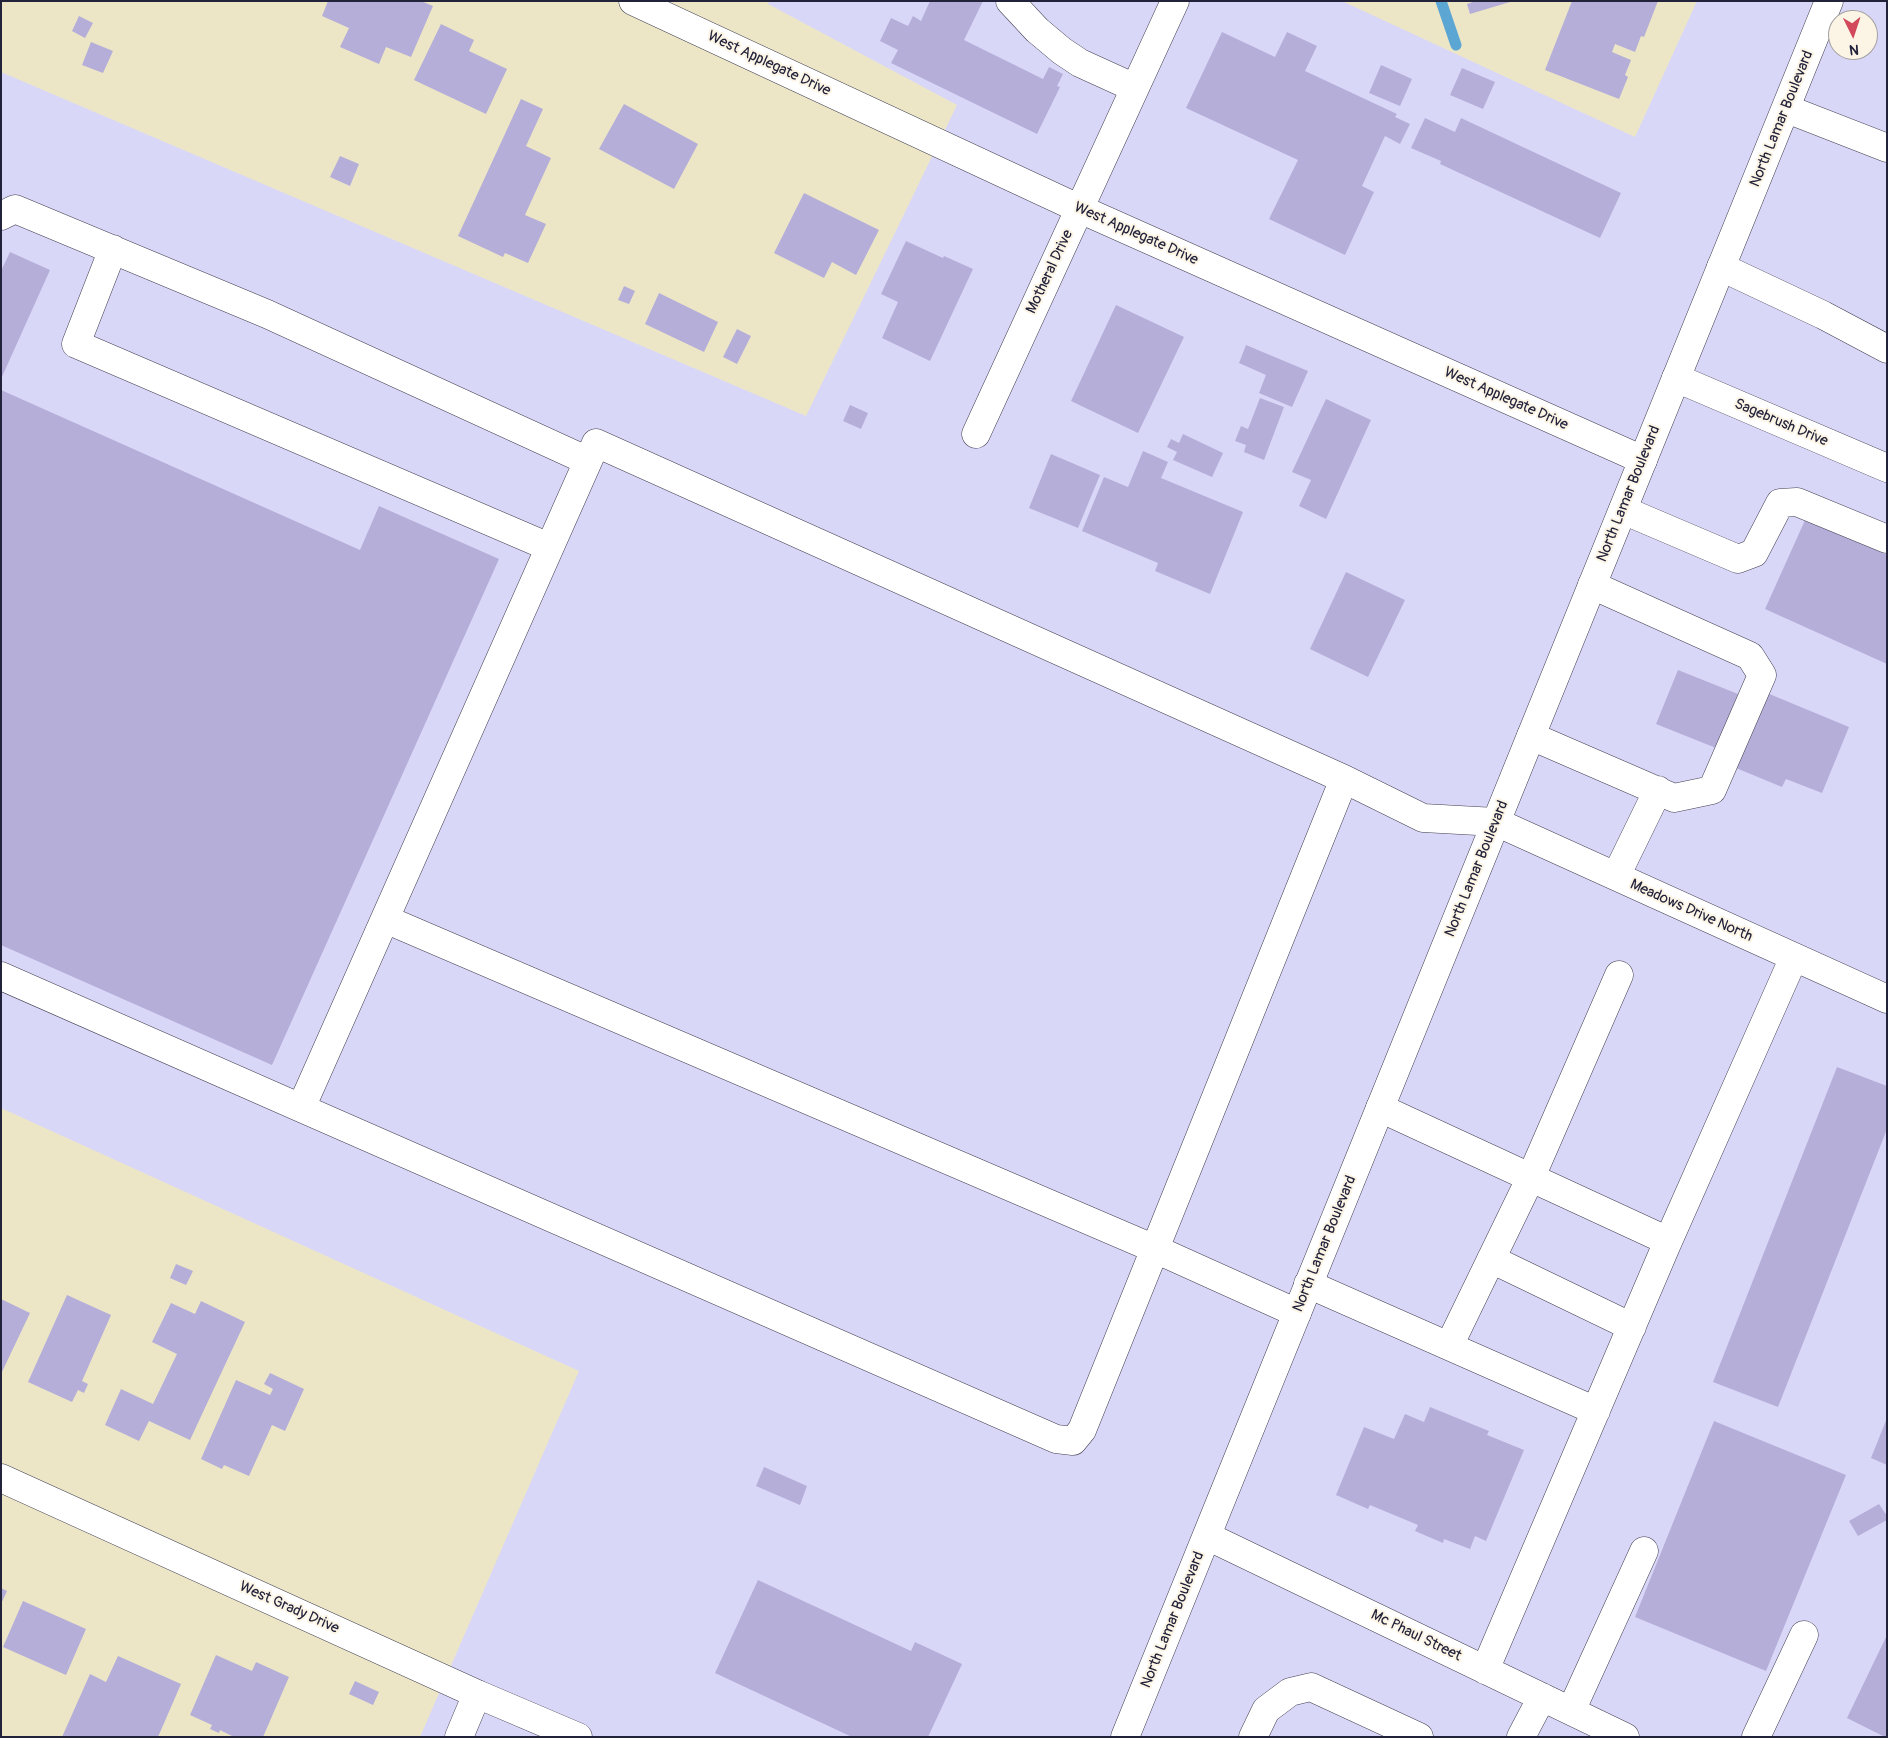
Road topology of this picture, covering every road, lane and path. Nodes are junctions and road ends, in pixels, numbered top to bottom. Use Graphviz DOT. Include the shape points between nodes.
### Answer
graph roads {
  1 [pos="633,1"];
  2 [pos="1010,1"];
  3 [pos="1175,1"];
  4 [pos="1830,1"];
  5 [pos="1135,88"];
  6 [pos="1786,109"];
  7 [pos="1887,148"];
  8 [pos="1080,209"];
  9 [pos="1,216"];
  10 [pos="113,250"];
  11 [pos="1721,267"];
  12 [pos="1887,349"];
  13 [pos="1676,378"];
  14 [pos="976,434"];
  15 [pos="1643,460"];
  16 [pos="588,461"];
  17 [pos="1887,468"];
  18 [pos="1623,510"];
  19 [pos="1887,539"];
  20 [pos="549,547"];
  21 [pos="1592,585"];
  22 [pos="1531,736"];
  23 [pos="1344,778"];
  24 [pos="1658,790"];
  25 [pos="1496,822"];
  26 [pos="1616,876"];
  27 [pos="385,919"];
  28 [pos="1794,958"];
  29 [pos="1619,975"];
  30 [pos="1,976"];
  31 [pos="1887,999"];
  32 [pos="301,1108"];
  33 [pos="1380,1108"];
  34 [pos="1531,1177"];
  35 [pos="1668,1241"];
  36 [pos="1155,1249"];
  37 [pos="1491,1259"];
  38 [pos="1308,1284"];
  39 [pos="1297,1313"];
  40 [pos="1632,1327"];
  41 [pos="1449,1346"];
  42 [pos="1596,1411"];
  43 [pos="1,1478"];
  44 [pos="1206,1536"];
  45 [pos="1644,1551"];
  46 [pos="1804,1635"];
  47 [pos="1485,1670"];
  48 [pos="477,1694"];
  49 [pos="1542,1697"];
  50 [pos="1571,1711"];
  51 [pos="459,1737"];
  52 [pos="578,1737"];
  53 [pos="1125,1737"];
  54 [pos="1253,1737"];
  55 [pos="1419,1737"];
  56 [pos="1522,1737"];
  57 [pos="1624,1737"];
  58 [pos="1756,1737"];
  1 -- 8 [label="street, West Applegate Drive"];
  2 -- 5 [label="street" via="1062,51 1080,63"];
  3 -- 5 [label="street, Motheral Drive"];
  4 -- 6 [label="street, North Lamar Boulevard"];
  5 -- 8 [label="street, Motheral Drive"];
  6 -- 7 [label="street"];
  6 -- 11 [label="street, North Lamar Boulevard"];
  8 -- 14 [label="street, Motheral Drive"];
  8 -- 15 [label="street, West Applegate Drive"];
  9 -- 10 [label="street" via="15,209"];
  10 -- 16 [label="street" via="267,314"];
  10 -- 20 [label="street" via="76,344"];
  11 -- 12 [label="street"];
  11 -- 13 [label="street, North Lamar Boulevard"];
  13 -- 15 [label="street, North Lamar Boulevard"];
  13 -- 17 [label="street, Sagebrush Drive"];
  15 -- 18 [label="street, North Lamar Boulevard"];
  16 -- 20 [label="street"];
  16 -- 23 [label="street" via="596,442"];
  18 -- 19 [label="street" via="1738,559 1754,553 1780,503 1796,502"];
  18 -- 21 [label="street, North Lamar Boulevard"];
  20 -- 27 [label="street"];
  21 -- 22 [label="street, North Lamar Boulevard"];
  21 -- 24 [label="street" via="1750,656 1762,675 1712,790 1674,798"];
  22 -- 24 [label="street"];
  22 -- 25 [label="street, North Lamar Boulevard"];
  23 -- 25 [label="street" via="1423,818"];
  23 -- 36 [label="street"];
  24 -- 26 [label="street"];
  25 -- 26 [label="street, Meadows Drive North"];
  25 -- 33 [label="street, North Lamar Boulevard"];
  26 -- 28 [label="street, Meadows Drive North"];
  27 -- 32 [label="street"];
  27 -- 36 [label="street"];
  28 -- 31 [label="street, Meadows Drive North"];
  28 -- 35 [label="street"];
  29 -- 34 [label="street"];
  30 -- 32 [label="street"];
  32 -- 36 [label="street" via="1056,1439 1073,1441 1082,1430"];
  33 -- 34 [label="street"];
  33 -- 38 [label="street, North Lamar Boulevard"];
  34 -- 35 [label="street"];
  34 -- 37 [label="street"];
  35 -- 40 [label="street"];
  36 -- 39 [label="street"];
  37 -- 40 [label="street"];
  37 -- 41 [label="street"];
  38 -- 39 [label="street, North Lamar Boulevard"];
  38 -- 41 [label="street"];
  39 -- 44 [label="street, North Lamar Boulevard"];
  40 -- 42 [label="street"];
  41 -- 42 [label="street"];
  42 -- 47 [label="street"];
  43 -- 48 [label="street, West Grady Drive"];
  44 -- 47 [label="street, Mc Phaul Street"];
  44 -- 53 [label="street, North Lamar Boulevard"];
  45 -- 50 [label="street"];
  46 -- 58 [label="street"];
  47 -- 49 [label="street, Mc Phaul Street"];
  48 -- 51 [label="street"];
  48 -- 52 [label="street, West Grady Drive"];
  49 -- 50 [label="street, Mc Phaul Street"];
  49 -- 56 [label="street"];
  50 -- 57 [label="street, Mc Phaul Street"];
  54 -- 55 [label="street" via="1266,1710 1290,1692 1311,1687"];
}
